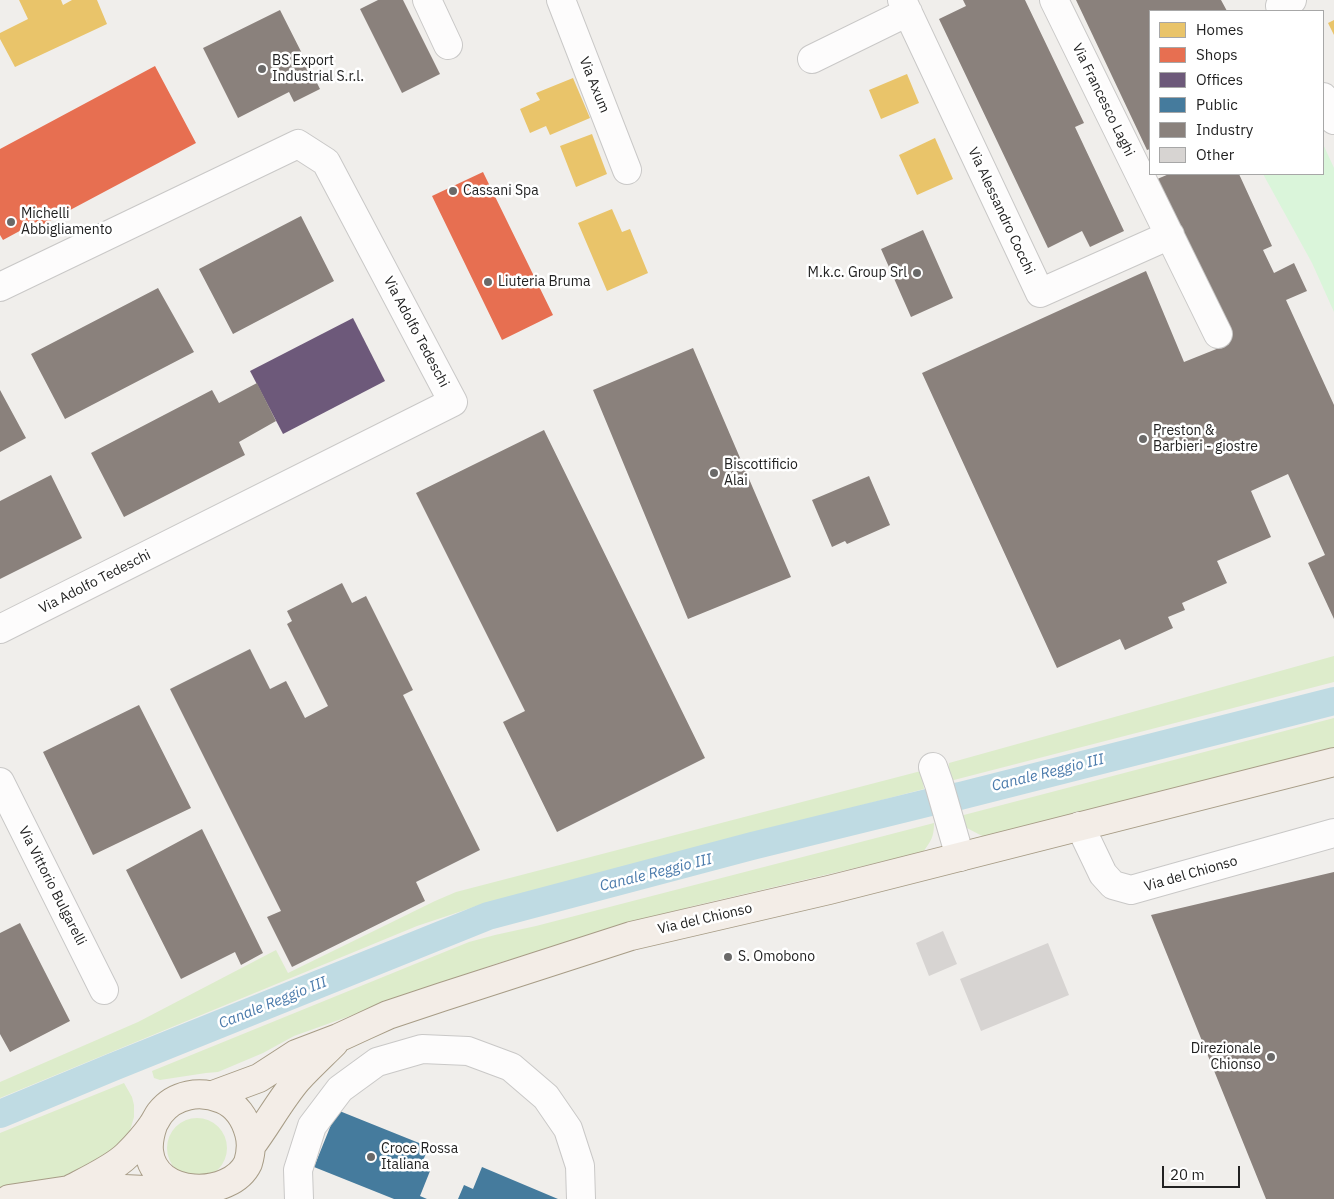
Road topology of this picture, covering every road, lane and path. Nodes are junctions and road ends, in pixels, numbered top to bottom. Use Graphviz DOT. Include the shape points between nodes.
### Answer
graph roads {
  1 [pos="427,0"];
  2 [pos="561,0"];
  3 [pos="1054,0"];
  4 [pos="905,6"];
  5 [pos="448,45"];
  6 [pos="812,59"];
  7 [pos="1324,99"];
  8 [pos="1334,120"];
  9 [pos="627,170"];
  10 [pos="1170,235"];
  11 [pos="0,287"];
  12 [pos="1218,334"];
  13 [pos="0,629"];
  14 [pos="1334,762"];
  15 [pos="936,776"];
  16 [pos="0,782"];
  17 [pos="1080,826"];
  18 [pos="1334,833"];
  19 [pos="960,857"];
  20 [pos="104,990"];
  21 [pos="338,1038"];
  22 [pos="213,1095"];
  23 [pos="153,1125"];
  24 [pos="251,1146"];
  25 [pos="69,1190"];
  26 [pos="235,1190"];
  27 [pos="177,1193"];
  28 [pos="9,1199"];
  29 [pos="298,1199"];
  30 [pos="581,1199"];
  1 -- 5 [label="street"];
  2 -- 9 [label="street, Via Axum"];
  3 -- 10 [label="street, Via Francesco Laghi"];
  4 -- 6 [label="street"];
  4 -- 10 [label="street, Via Alessandro Cocchi" via="1040,293"];
  7 -- 8 [label="street"];
  10 -- 12 [label="street, Via Francesco Laghi"];
  11 -- 13 [label="street, Via Adolfo Tedeschi" via="298,144 326,162 453,402"];
  14 -- 17 [label="main road, Via del Chionso"];
  15 -- 19 [label="street"];
  16 -- 20 [label="street, Via Vittorio Bulgarelli"];
  17 -- 18 [label="street, Via del Chionso" via="1103,874 1113,885 1132,890"];
  17 -- 19 [label="main road, Via del Chionso"];
  19 -- 21 [label="main road, Via del Chionso" via="631,936 442,996 388,1015"];
  21 -- 22 [label="main road, Via del Chionso" via="296,1054 259,1078"];
  21 -- 24 [label="main road, Via del Chionso" via="282,1100"];
  22 -- 23 [label="main road, Via del Chionso" via="184,1096 171,1102"];
  22 -- 24 [label="main road, Via del Chionso" via="239,1111 247,1124"];
  23 -- 25 [label="main road, Via del Chionso" via="126,1156"];
  23 -- 27 [label="main road, Via del Chionso" via="149,1138 153,1166 160,1178"];
  24 -- 26 [label="main road, Via del Chionso" via="246,1168"];
  25 -- 27 [label="main road, Via del Chionso" via="124,1189"];
  25 -- 28 [label="main road, Via del Chionso"];
  26 -- 27 [label="main road, Via del Chionso" via="203,1196"];
  29 -- 30 [label="street" via="298,1170 312,1126 340,1089 377,1062 422,1049 468,1051 511,1067 546,1096 568,1129 580,1166"];
}
